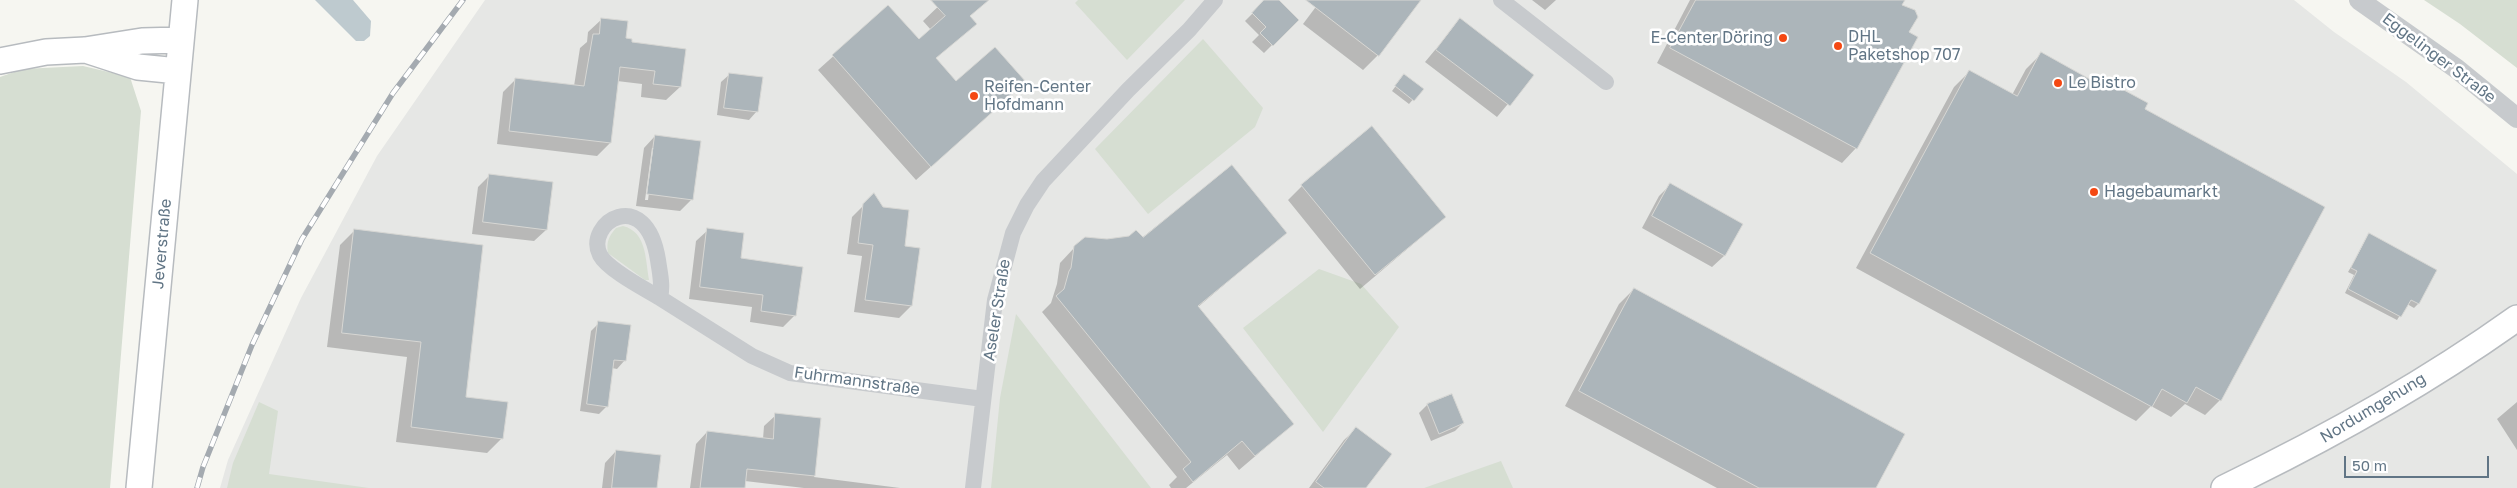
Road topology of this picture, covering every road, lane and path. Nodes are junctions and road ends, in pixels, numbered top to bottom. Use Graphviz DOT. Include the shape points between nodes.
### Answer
graph roads {
  1 [pos="185,0"];
  2 [pos="1214,0"];
  3 [pos="1501,0"];
  4 [pos="2359,0"];
  5 [pos="181,40"];
  6 [pos="85,50"];
  7 [pos="0,60"];
  8 [pos="178,71"];
  9 [pos="1606,82"];
  10 [pos="2517,118"];
  11 [pos="660,298"];
  12 [pos="2517,318"];
  13 [pos="983,399"];
  14 [pos="139,488"];
  15 [pos="973,488"];
  16 [pos="2224,488"];
  1 -- 5 [label="main road, Jeverstraße"];
  2 -- 13 [label="street, Aseler Straße" via="1043,181 1027,205 1013,232 1000,276"];
  3 -- 9 [label="street"];
  4 -- 10 [label="street, Eggelinger Straße" via="2458,69"];
  5 -- 6 [label="main road" via="142,41"];
  5 -- 8 [label="main road, Jeverstraße"];
  6 -- 7 [label="main road" via="46,52"];
  6 -- 8 [label="main road" via="138,67"];
  8 -- 14 [label="main road, Jeverstraße"];
  11 -- 11 [label="street, Fuhrmannstraße" via="662,286 656,245 648,228 638,218 621,216 610,220 598,241 600,255 611,266"];
  11 -- 13 [label="street, Fuhrmannstraße" via="752,356 790,373"];
  12 -- 16 [label="main road, Nordumgehung" via="2328,435"];
  13 -- 15 [label="street, Aseler Straße"];
}
